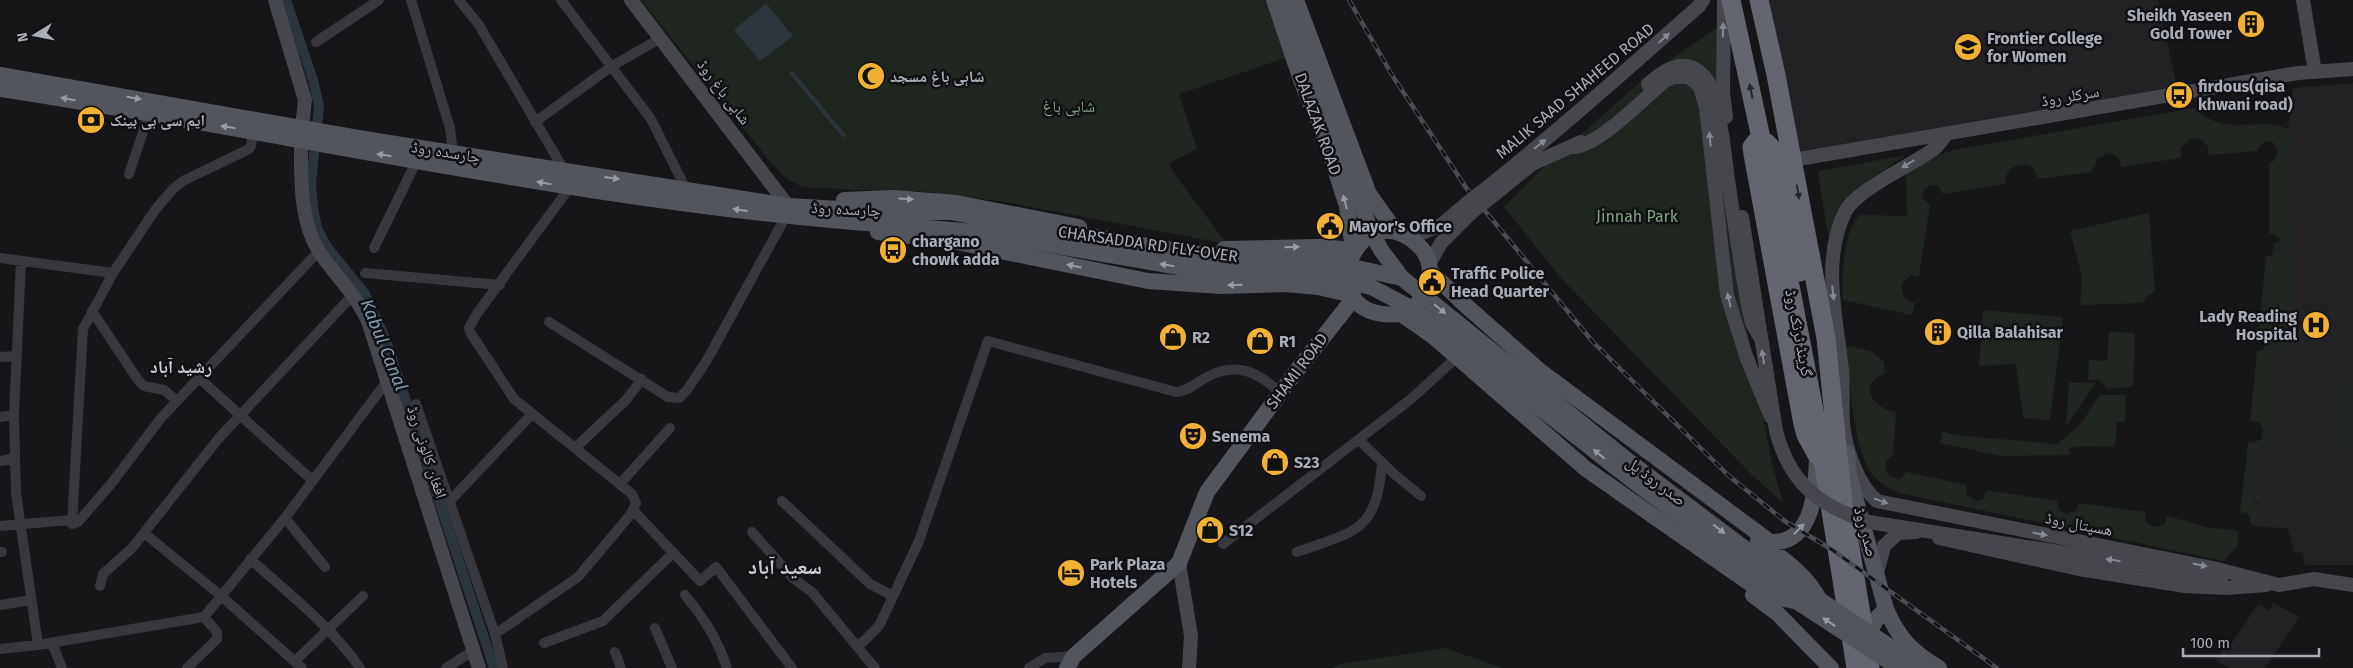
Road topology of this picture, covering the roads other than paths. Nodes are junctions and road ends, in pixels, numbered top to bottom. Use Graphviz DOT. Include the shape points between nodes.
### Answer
graph roads {
  1 [pos="275,0"];
  2 [pos="379,0"];
  3 [pos="411,0"];
  4 [pos="458,0"];
  5 [pos="561,0"];
  6 [pos="630,0"];
  7 [pos="1274,0"];
  8 [pos="1284,0"];
  9 [pos="1296,0"];
  10 [pos="1703,0"];
  11 [pos="1724,0"];
  12 [pos="1731,0"];
  13 [pos="1759,0"];
  14 [pos="2303,0"];
  15 [pos="661,38"];
  16 [pos="316,42"];
  17 [pos="612,66"];
  18 [pos="2353,69"];
  19 [pos="2315,72"];
  20 [pos="0,76"];
  21 [pos="0,88"];
  22 [pos="149,114"];
  23 [pos="536,122"];
  24 [pos="253,132"];
  25 [pos="1946,135"];
  26 [pos="312,136"];
  27 [pos="1573,146"];
  28 [pos="453,153"];
  29 [pos="418,160"];
  30 [pos="1793,160"];
  31 [pos="564,170"];
  32 [pos="130,174"];
  33 [pos="570,187"];
  34 [pos="686,189"];
  35 [pos="1492,190"];
  36 [pos="1470,208"];
  37 [pos="790,213"];
  38 [pos="825,214"];
  39 [pos="893,219"];
  40 [pos="1403,235"];
  41 [pos="374,248"];
  42 [pos="1353,250"];
  43 [pos="319,251"];
  44 [pos="0,258"];
  45 [pos="21,261"];
  46 [pos="1430,267"];
  47 [pos="113,273"];
  48 [pos="365,273"];
  49 [pos="1402,278"];
  50 [pos="500,285"];
  51 [pos="353,295"];
  52 [pos="1388,295"];
  53 [pos="1354,297"];
  54 [pos="92,311"];
  55 [pos="1401,314"];
  56 [pos="549,322"];
  57 [pos="1760,337"];
  58 [pos="1506,341"];
  59 [pos="16,356"];
  60 [pos="0,357"];
  61 [pos="1457,357"];
  62 [pos="1472,370"];
  63 [pos="1540,371"];
  64 [pos="1831,376"];
  65 [pos="199,378"];
  66 [pos="642,378"];
  67 [pos="387,381"];
  68 [pos="1280,393"];
  69 [pos="1504,399"];
  70 [pos="178,401"];
  71 [pos="416,404"];
  72 [pos="532,414"];
  73 [pos="14,415"];
  74 [pos="241,415"];
  75 [pos="0,417"];
  76 [pos="670,428"];
  77 [pos="1844,431"];
  78 [pos="1359,440"];
  79 [pos="1818,444"];
  80 [pos="575,448"];
  81 [pos="15,458"];
  82 [pos="0,460"];
  83 [pos="1382,462"];
  84 [pos="312,481"];
  85 [pos="1816,483"];
  86 [pos="620,484"];
  87 [pos="1420,496"];
  88 [pos="782,501"];
  89 [pos="449,502"];
  90 [pos="633,510"];
  91 [pos="285,518"];
  92 [pos="71,520"];
  93 [pos="20,523"];
  94 [pos="0,526"];
  95 [pos="752,532"];
  96 [pos="144,533"];
  97 [pos="1223,544"];
  98 [pos="1297,552"];
  99 [pos="673,553"];
  100 [pos="250,559"];
  101 [pos="1179,563"];
  102 [pos="325,567"];
  103 [pos="1877,573"];
  104 [pos="2279,584"];
  105 [pos="2353,585"];
  106 [pos="100,586"];
  107 [pos="220,595"];
  108 [pos="685,595"];
  109 [pos="363,596"];
  110 [pos="893,596"];
  111 [pos="31,600"];
  112 [pos="1796,601"];
  113 [pos="1820,601"];
  114 [pos="0,605"];
  115 [pos="1886,609"];
  116 [pos="204,617"];
  117 [pos="655,628"];
  118 [pos="327,629"];
  119 [pos="494,634"];
  120 [pos="1865,639"];
  121 [pos="52,643"];
  122 [pos="544,643"];
  123 [pos="38,645"];
  124 [pos="858,647"];
  125 [pos="0,649"];
  126 [pos="473,651"];
  127 [pos="615,652"];
  128 [pos="1071,662"];
  129 [pos="298,664"];
  130 [pos="62,668"];
  131 [pos="187,668"];
  132 [pos="360,668"];
  133 [pos="446,668"];
  134 [pos="479,668"];
  135 [pos="503,668"];
  136 [pos="620,668"];
  137 [pos="672,668"];
  138 [pos="727,668"];
  139 [pos="792,668"];
  140 [pos="875,668"];
  141 [pos="1030,668"];
  142 [pos="1189,668"];
  143 [pos="1831,668"];
  144 [pos="1856,668"];
  145 [pos="1870,668"];
  146 [pos="1899,668"];
  147 [pos="1922,668"];
  148 [pos="1939,668"];
  1 -- 26 [label="street, افغان کالونی روڈ" via="306,100"];
  2 -- 16 [label="street"];
  3 -- 28 [label="street" via="450,128"];
  4 -- 23 [label="street" via="480,24"];
  5 -- 17 [label="street"];
  6 -- 15 [label="street, شاہی باغ روڈ"];
  42 -- 7 [label="main road, DALAZAK ROAD, one-way" via="1347,206"];
  8 -- 49 [label="main road, bridge" via="1371,231"];
  9 -- 40 [label="main road, DALAZAK ROAD" via="1369,194"];
  35 -- 10 [label="street, MALIK SAAD SHAHEED ROAD, one-way"];
  57 -- 11 [label="street, one-way, bridge" via="1727,130 1723,92"];
  79 -- 12 [label="highway, گرینڈ ٹرنک روڈ, one-way, bridge" via="1766,161"];
  13 -- 30 [label="highway, گرینڈ ٹرنک روڈ"];
  14 -- 19 [label="street"];
  15 -- 17 [label="street"];
  15 -- 37 [label="street, شاہی باغ روڈ"];
  17 -- 23 [label="street"];
  17 -- 34 [label="street" via="651,119"];
  18 -- 19 [label="street, سرکلر روڈ"];
  19 -- 25 [label="street, سرکلر روڈ"];
  20 -- 26 [label="main road, چارسدہ روڈ, one-way"];
  22 -- 21 [label="main road, چارسدہ روڈ, one-way"];
  24 -- 22 [label="main road, چارسدہ روڈ, one-way"];
  22 -- 32 [label="street"];
  23 -- 31 [label="street"];
  24 -- 26 [label="main road, چارسدہ روڈ"];
  24 -- 47 [label="street" via="249,149 173,189"];
  25 -- 30 [label="street, سرکلر روڈ"];
  25 -- 77 [label="street, ھسپتال روڈ, one-way" via="1935,148 1870,188 1845,211 1835,242 1832,277 1842,372"];
  26 -- 28 [label="main road, چارسدہ روڈ"];
  29 -- 26 [label="main road, چارسدہ روڈ, one-way"];
  26 -- 43 [label="street, افغان کالونی روڈ" via="302,184 306,221"];
  27 -- 35 [label="street, MALIK SAAD SHAHEED ROAD" via="1532,164"];
  27 -- 57 [label="street" via="1672,66 1688,66 1703,74 1711,88 1719,118 1749,311"];
  85 -- 27 [label="street, one-way" via="1801,472 1787,452 1767,409 1732,313 1723,264 1708,121 1700,87 1689,77 1666,80 1610,128 1587,144"];
  28 -- 31 [label="main road, چارسدہ روڈ"];
  33 -- 29 [label="main road, چارسدہ روڈ, one-way"];
  29 -- 41 [label="street"];
  30 -- 64 [label="highway, گرینڈ ٹرنک روڈ, one-way"];
  31 -- 34 [label="main road, چارسدہ روڈ, one-way"];
  37 -- 33 [label="main road, چارسدہ روڈ, one-way"];
  33 -- 50 [label="street"];
  34 -- 37 [label="main road, چارسدہ روڈ"];
  35 -- 36 [label="street, MALIK SAAD SHAHEED ROAD, bridge"];
  36 -- 40 [label="street, MALIK SAAD SHAHEED ROAD" via="1441,224"];
  36 -- 46 [label="street, MALIK SAAD SHAHEED ROAD" via="1441,243"];
  37 -- 38 [label="main road, چارسدہ روڈ"];
  37 -- 66 [label="street" via="688,390 679,398 668,397"];
  38 -- 39 [label="main road, چارسدہ روڈ"];
  38 -- 42 [label="main road, one-way" via="847,199 926,200 987,208 1190,246"];
  53 -- 38 [label="main road, one-way" via="1318,287 1285,284 1221,286 1148,281 952,241 862,230"];
  39 -- 49 [label="main road, CHARSADDA RD FLY-OVER, bridge" via="951,212 1188,253 1334,263"];
  52 -- 39 [label="main road, CHARSADDA RD FLY-OVER, one-way, bridge" via="1371,287 1332,278 1191,269"];
  40 -- 42 [label="main road" via="1380,232 1365,238"];
  40 -- 46 [label="main road" via="1422,249"];
  42 -- 53 [label="main road" via="1347,265 1347,280"];
  43 -- 51 [label="street, افغان کالونی روڈ"];
  43 -- 65 [label="street"];
  44 -- 45 [label="street"];
  45 -- 47 [label="street"];
  45 -- 59 [label="street"];
  46 -- 55 [label="main road" via="1427,289 1417,304"];
  46 -- 58 [label="main road" via="1462,304"];
  47 -- 54 [label="street"];
  48 -- 50 [label="street"];
  49 -- 113 [label="main road, صدر روڈ پل, one-way, bridge" via="1627,460"];
  50 -- 72 [label="street" via="469,328 514,400"];
  51 -- 67 [label="street, افغان کالونی روڈ" via="368,322"];
  51 -- 74 [label="street"];
  112 -- 52 [label="main road, صدر روڈ پل, one-way, bridge" via="1633,481 1440,328"];
  53 -- 55 [label="main road" via="1367,310 1384,315"];
  53 -- 68 [label="main road, SHAMI ROAD"];
  54 -- 70 [label="street" via="138,380 144,386 164,390"];
  54 -- 92 [label="street" via="83,329"];
  55 -- 61 [label="main road"];
  56 -- 66 [label="street"];
  104 -- 57 [label="street, one-way, bridge" via="2207,578 1869,522 1836,510 1806,488 1780,447"];
  58 -- 62 [label="main road" via="1494,342 1483,348 1475,358"];
  58 -- 63 [label="main road"];
  59 -- 60 [label="street"];
  59 -- 73 [label="street"];
  61 -- 62 [label="main road"];
  61 -- 78 [label="street"];
  62 -- 69 [label="main road"];
  63 -- 85 [label="main road, one-way" via="1770,542 1791,537 1804,524 1814,500"];
  63 -- 113 [label="main road" via="1572,406 1608,436 1799,572 1814,588"];
  64 -- 77 [label="main road, صدر روڈ"];
  64 -- 79 [label="highway" via="1816,346 1775,152 1767,143 1756,142 1753,154 1803,424 1806,435"];
  64 -- 120 [label="highway, گرینڈ ٹرنک روڈ" via="1843,505"];
  65 -- 70 [label="street"];
  65 -- 74 [label="street"];
  66 -- 80 [label="street" via="626,400"];
  67 -- 84 [label="street"];
  67 -- 126 [label="street, افغان کالونی روڈ"];
  68 -- 101 [label="main road, SHAMI ROAD" via="1207,492"];
  68 -- 110 [label="street" via="1267,380 1241,369 1208,376 1183,392 1176,392 988,341 920,541"];
  69 -- 112 [label="main road" via="1586,469 1768,596"];
  69 -- 143 [label="main road" via="1536,437 1777,613"];
  70 -- 92 [label="street" via="78,522 72,524"];
  71 -- 89 [label="street"];
  72 -- 80 [label="street"];
  72 -- 89 [label="street"];
  73 -- 75 [label="street"];
  73 -- 81 [label="street"];
  74 -- 84 [label="street"];
  74 -- 96 [label="street"];
  76 -- 86 [label="street"];
  77 -- 103 [label="main road, صدر روڈ" via="1849,475"];
  77 -- 104 [label="street, ھسپتال روڈ, one-way" via="1860,483 1877,501"];
  78 -- 83 [label="street"];
  78 -- 97 [label="street"];
  79 -- 85 [label="main road"];
  79 -- 144 [label="highway, گرینڈ ٹرنک روڈ"];
  80 -- 86 [label="street"];
  81 -- 82 [label="street"];
  81 -- 93 [label="street"];
  83 -- 87 [label="street"];
  83 -- 98 [label="street" via="1376,501 1365,521 1354,532"];
  84 -- 91 [label="street"];
  86 -- 90 [label="street" via="635,499"];
  88 -- 110 [label="street" via="870,584"];
  89 -- 119 [label="street"];
  90 -- 99 [label="street"];
  90 -- 119 [label="street" via="578,577"];
  91 -- 100 [label="street"];
  91 -- 102 [label="street"];
  92 -- 93 [label="street"];
  93 -- 94 [label="street"];
  93 -- 111 [label="street"];
  95 -- 124 [label="street" via="794,579 812,592"];
  96 -- 106 [label="street" via="103,574"];
  96 -- 107 [label="street"];
  99 -- 122 [label="street" via="603,621"];
  99 -- 139 [label="street" via="700,581 716,567"];
  100 -- 107 [label="street"];
  100 -- 118 [label="street"];
  101 -- 128 [label="main road"];
  101 -- 142 [label="street" via="1191,636"];
  103 -- 104 [label="street" via="1884,546 1898,533 1913,531 2079,569 2185,586 2227,588"];
  103 -- 115 [label="main road, صدر روڈ"];
  104 -- 105 [label="street, ھسپتال روڈ" via="2314,579"];
  107 -- 116 [label="street"];
  107 -- 129 [label="street"];
  108 -- 138 [label="street" via="710,627"];
  109 -- 118 [label="street"];
  110 -- 124 [label="street" via="879,626"];
  111 -- 114 [label="street"];
  111 -- 123 [label="street"];
  146 -- 112 [label="main road, صدر روڈ پل, one-way, bridge"];
  113 -- 147 [label="main road, صدر روڈ پل, bridge"];
  115 -- 120 [label="main road"];
  115 -- 148 [label="main road, صدر روڈ" via="1901,638 1919,656"];
  116 -- 121 [label="street"];
  116 -- 131 [label="street" via="217,632 218,639"];
  117 -- 137 [label="street"];
  118 -- 129 [label="street"];
  118 -- 132 [label="street"];
  119 -- 135 [label="street"];
  120 -- 145 [label="highway, گرینڈ ٹرنک روڈ"];
  121 -- 123 [label="street"];
  121 -- 130 [label="street"];
  123 -- 125 [label="street"];
  124 -- 140 [label="street"];
  126 -- 133 [label="street"];
  126 -- 134 [label="street, افغان کالونی روڈ"];
  127 -- 136 [label="street"];
  128 -- 141 [label="street" via="1045,658"];
}
